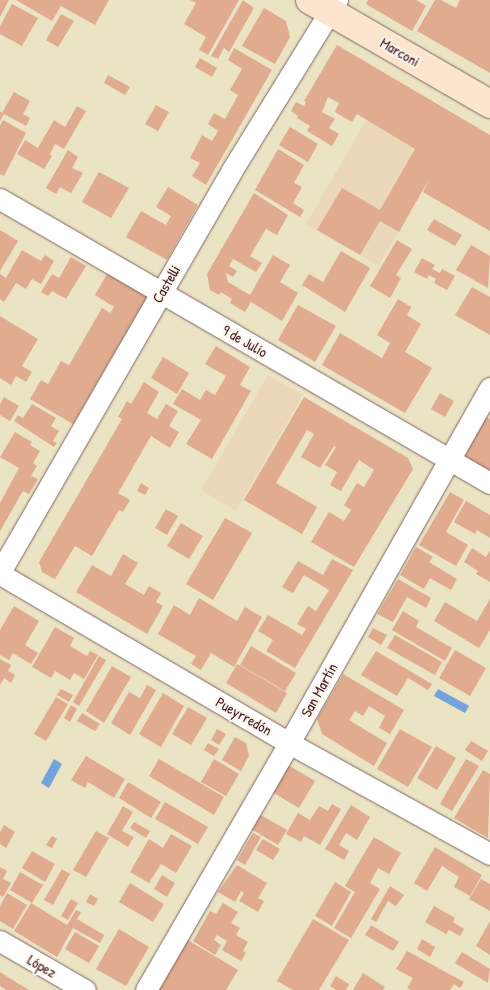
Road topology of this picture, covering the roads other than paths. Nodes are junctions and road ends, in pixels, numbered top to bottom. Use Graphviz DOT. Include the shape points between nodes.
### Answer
graph roads {
  1 [pos="326,4"];
  2 [pos="490,104"];
  3 [pos="0,199"];
  4 [pos="161,293"];
  5 [pos="490,388"];
  6 [pos="448,460"];
  7 [pos="490,483"];
  8 [pos="0,573"];
  9 [pos="289,743"];
  10 [pos="490,854"];
  11 [pos="0,941"];
  12 [pos="85,990"];
  13 [pos="146,990"];
  1 -- 2 [label="main road, Marconi"];
  1 -- 4 [label="street, Castelli"];
  3 -- 4 [label="street, 9 de Julio"];
  4 -- 6 [label="street, 9 de Julio"];
  4 -- 8 [label="street, Castelli"];
  5 -- 6 [label="street, San Martín"];
  6 -- 7 [label="street, 9 de Julio"];
  6 -- 9 [label="street, San Martín"];
  8 -- 9 [label="street, Pueyrredón"];
  9 -- 10 [label="street, Pueyrredón"];
  9 -- 13 [label="street, San Martín"];
  11 -- 12 [label="street, López"];
}
